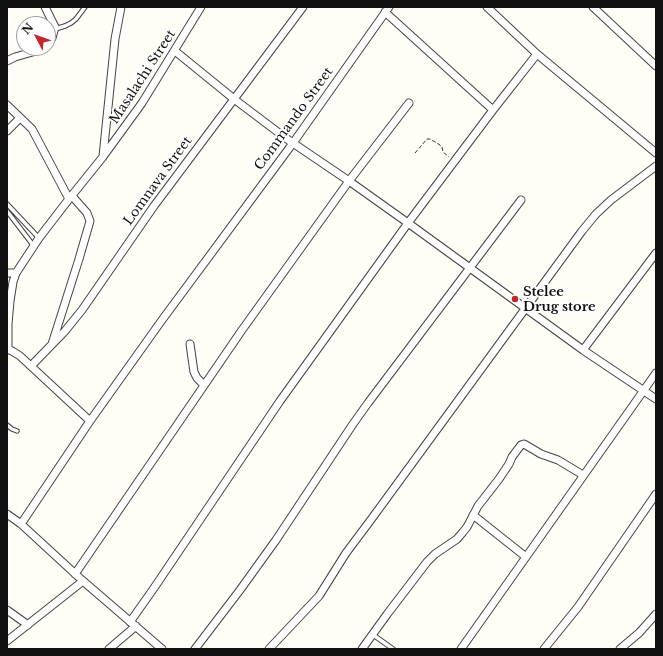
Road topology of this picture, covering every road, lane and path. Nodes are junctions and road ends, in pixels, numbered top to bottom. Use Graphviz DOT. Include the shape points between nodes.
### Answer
graph roads {
  1 [pos="45,7"];
  2 [pos="85,7"];
  3 [pos="121,7"];
  4 [pos="201,7"];
  5 [pos="303,7"];
  6 [pos="487,7"];
  7 [pos="593,7"];
  8 [pos="387,10"];
  9 [pos="50,16"];
  10 [pos="56,29"];
  11 [pos="175,51"];
  12 [pos="537,54"];
  13 [pos="18,56"];
  14 [pos="7,61"];
  15 [pos="656,66"];
  16 [pos="234,99"];
  17 [pos="409,103"];
  18 [pos="7,105"];
  19 [pos="493,110"];
  20 [pos="21,119"];
  21 [pos="7,131"];
  22 [pos="292,143"];
  23 [pos="415,153"];
  24 [pos="656,153"];
  25 [pos="102,158"];
  26 [pos="454,161"];
  27 [pos="656,166"];
  28 [pos="349,181"];
  29 [pos="71,197"];
  30 [pos="521,200"];
  31 [pos="7,204"];
  32 [pos="7,211"];
  33 [pos="408,223"];
  34 [pos="39,238"];
  35 [pos="34,246"];
  36 [pos="656,253"];
  37 [pos="470,267"];
  38 [pos="7,273"];
  39 [pos="16,273"];
  40 [pos="8,308"];
  41 [pos="525,308"];
  42 [pos="190,344"];
  43 [pos="51,345"];
  44 [pos="8,349"];
  45 [pos="583,350"];
  46 [pos="31,366"];
  47 [pos="656,373"];
  48 [pos="204,385"];
  49 [pos="644,390"];
  50 [pos="656,398"];
  51 [pos="90,421"];
  52 [pos="7,425"];
  53 [pos="17,431"];
  54 [pos="583,476"];
  55 [pos="656,494"];
  56 [pos="7,514"];
  57 [pos="473,515"];
  58 [pos="21,524"];
  59 [pos="526,557"];
  60 [pos="75,574"];
  61 [pos="83,581"];
  62 [pos="7,610"];
  63 [pos="656,614"];
  64 [pos="133,624"];
  65 [pos="28,625"];
  66 [pos="372,634"];
  67 [pos="7,641"];
  68 [pos="109,649"];
  69 [pos="162,649"];
  70 [pos="195,649"];
  71 [pos="269,649"];
  72 [pos="362,649"];
  73 [pos="393,649"];
  74 [pos="461,649"];
  75 [pos="544,649"];
  76 [pos="620,649"];
  1 -- 9 [label="street"];
  2 -- 10 [label="lane" via="71,23"];
  3 -- 25 [label="street"];
  4 -- 11 [label="street, Masalachi Street"];
  5 -- 16 [label="street, Lomnava Street"];
  6 -- 12 [label="street"];
  7 -- 15 [label="street"];
  8 -- 19 [label="street"];
  8 -- 22 [label="street, Commando Street"];
  11 -- 16 [label="street"];
  11 -- 25 [label="street, Masalachi Street" via="142,103"];
  12 -- 19 [label="street"];
  12 -- 24 [label="street"];
  13 -- 14 [label="street"];
  16 -- 22 [label="street"];
  16 -- 43 [label="street, Lomnava Street" via="154,206 82,310"];
  17 -- 28 [label="street"];
  18 -- 20 [label="street"];
  19 -- 26 [label="street"];
  20 -- 21 [label="street"];
  20 -- 29 [label="street" via="34,133"];
  22 -- 28 [label="street"];
  22 -- 51 [label="street, Commando Street"];
  23 -- 26 [label="path" via="427,139 430,139 440,145 443,152"];
  25 -- 29 [label="street, Masalachi Street"];
  26 -- 33 [label="street"];
  27 -- 41 [label="street" via="596,214"];
  28 -- 33 [label="street"];
  28 -- 48 [label="street"];
  29 -- 34 [label="street, Masalachi Street"];
  29 -- 43 [label="street" via="87,213 90,221"];
  30 -- 37 [label="street"];
  31 -- 34 [label="lane"];
  32 -- 35 [label="lane"];
  33 -- 37 [label="street"];
  33 -- 64 [label="street" via="280,401 154,588"];
  34 -- 35 [label="street, Masalachi Street"];
  35 -- 39 [label="street, Masalachi Street"];
  36 -- 45 [label="street"];
  37 -- 41 [label="street"];
  37 -- 70 [label="street" via="352,424 276,540"];
  38 -- 39 [label="street"];
  39 -- 40 [label="street"];
  40 -- 44 [label="street"];
  41 -- 45 [label="street"];
  41 -- 71 [label="street" via="346,553 319,596"];
  42 -- 48 [label="street" via="194,372"];
  43 -- 46 [label="street, Lomnava Street"];
  44 -- 46 [label="street"];
  45 -- 49 [label="street"];
  46 -- 51 [label="street"];
  47 -- 49 [label="street"];
  48 -- 60 [label="street"];
  49 -- 50 [label="street"];
  49 -- 54 [label="street"];
  51 -- 58 [label="street, Commando Street"];
  52 -- 53 [label="lane"];
  54 -- 57 [label="street" via="558,460 523,444"];
  54 -- 59 [label="street"];
  55 -- 75 [label="street" via="578,607"];
  56 -- 58 [label="street"];
  57 -- 59 [label="street"];
  57 -- 66 [label="street" via="457,538 427,562"];
  58 -- 60 [label="street"];
  59 -- 74 [label="street"];
  60 -- 61 [label="street"];
  61 -- 64 [label="street"];
  61 -- 65 [label="street"];
  62 -- 65 [label="street"];
  63 -- 76 [label="street"];
  64 -- 68 [label="street"];
  64 -- 69 [label="street"];
  65 -- 67 [label="street"];
  66 -- 72 [label="street"];
  66 -- 73 [label="lane"];
}
